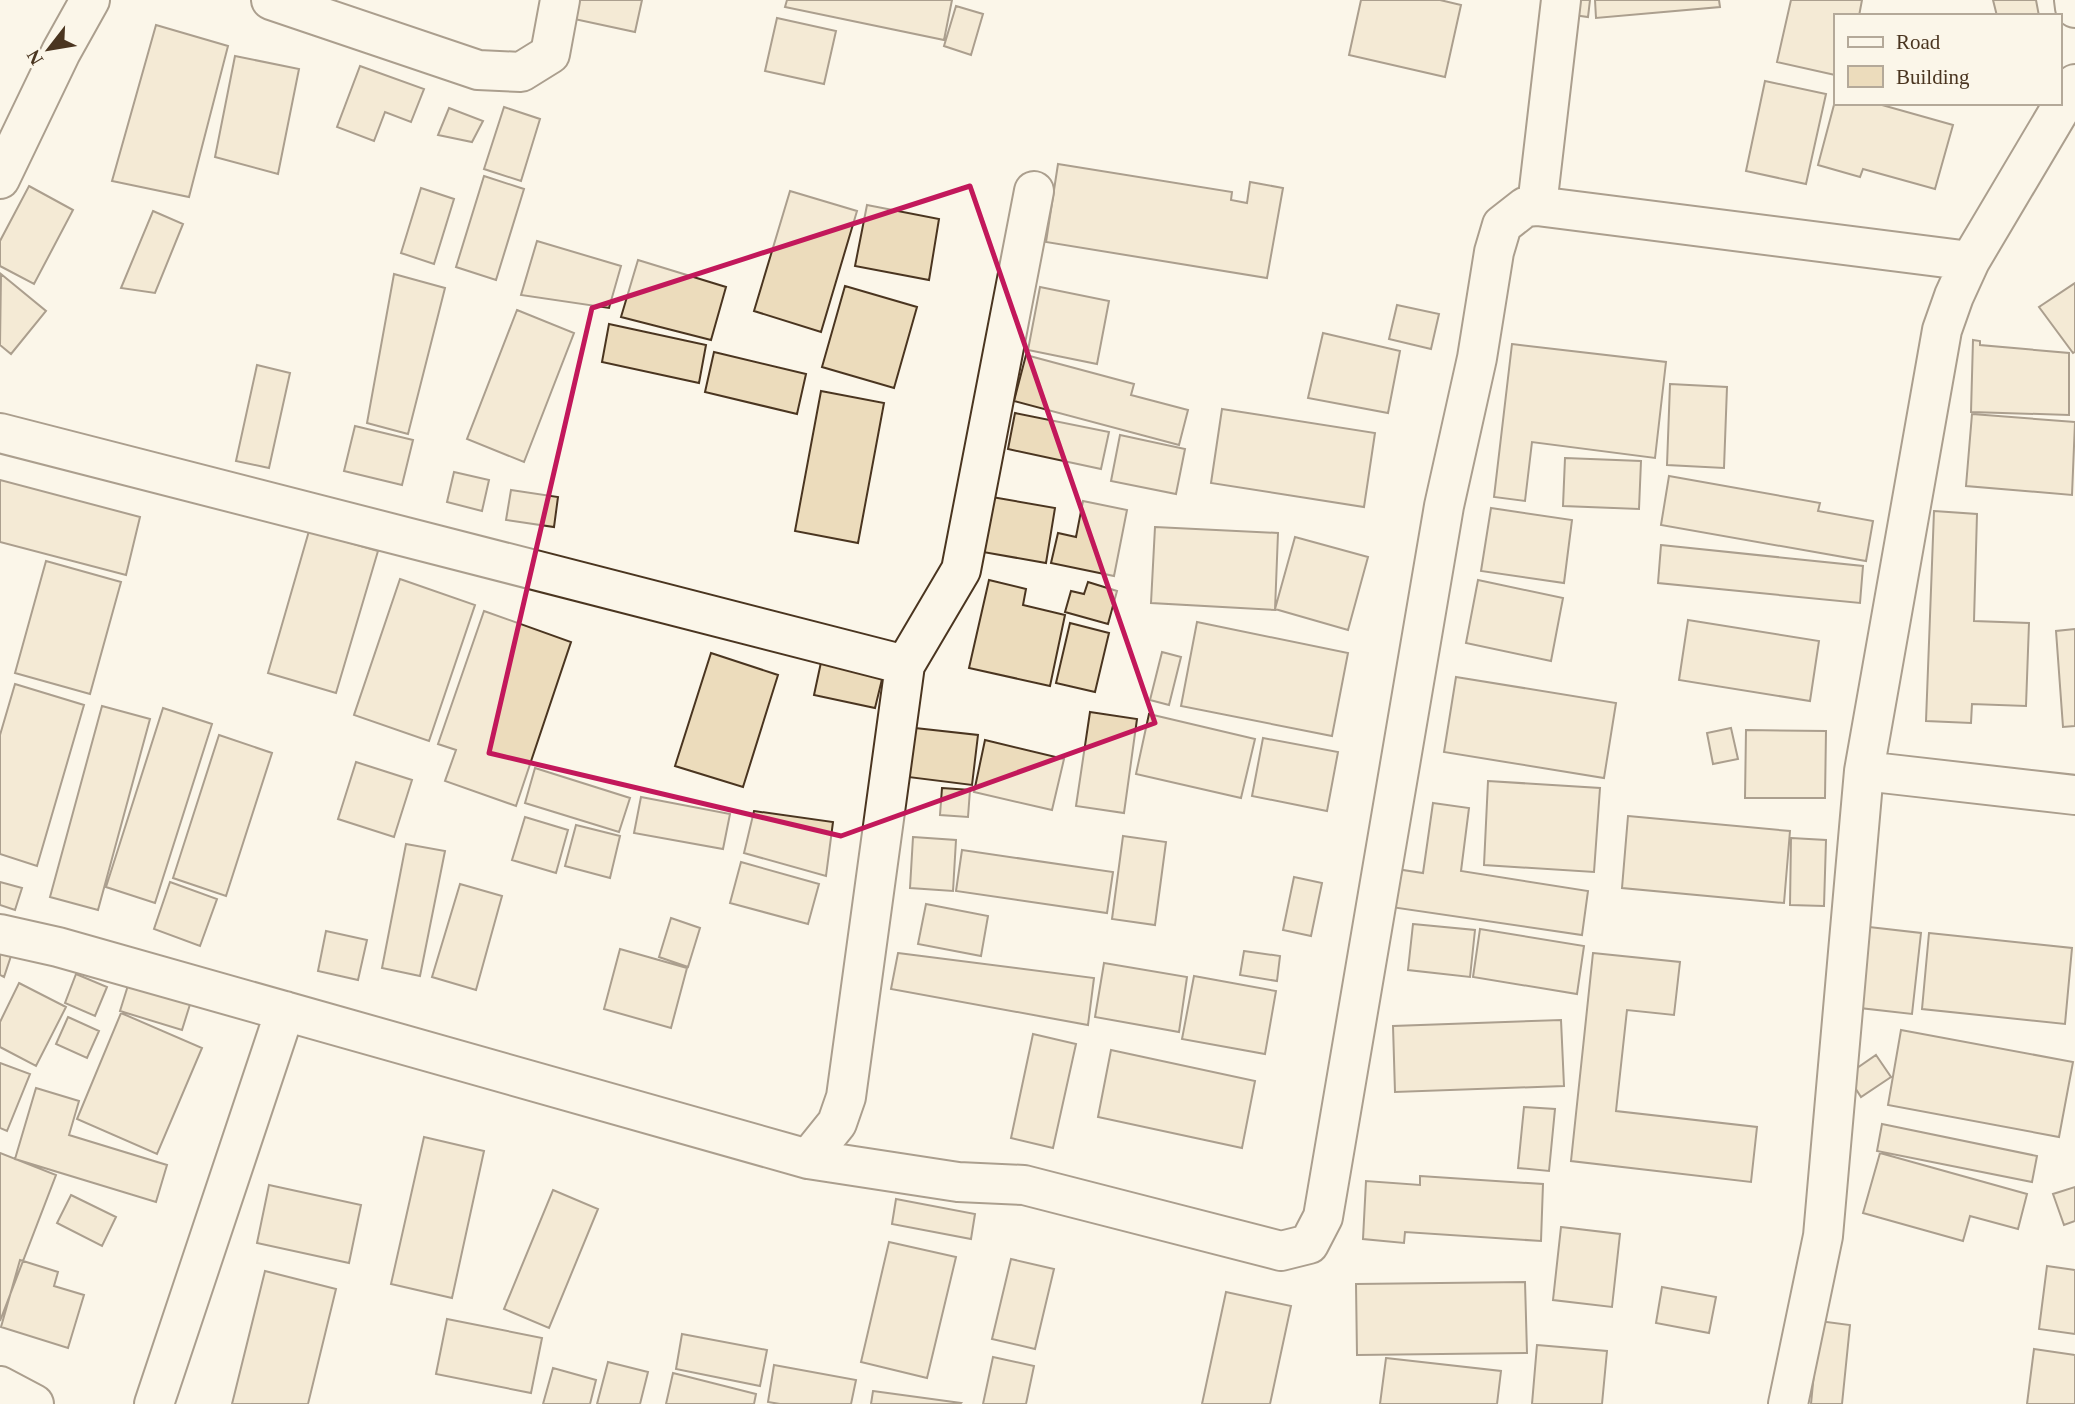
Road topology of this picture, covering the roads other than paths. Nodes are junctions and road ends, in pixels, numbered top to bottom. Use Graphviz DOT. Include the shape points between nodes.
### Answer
graph roads {
  1 [pos="90,0"];
  2 [pos="271,0"];
  3 [pos="560,0"];
  4 [pos="1561,0"];
  5 [pos="2074,0"];
  6 [pos="2075,8"];
  7 [pos="2075,84"];
  8 [pos="0,179"];
  9 [pos="1034,191"];
  10 [pos="1537,206"];
  11 [pos="1970,261"];
  12 [pos="0,433"];
  13 [pos="905,665"];
  14 [pos="1864,771"];
  15 [pos="2075,795"];
  16 [pos="0,934"];
  17 [pos="285,1011"];
  18 [pos="808,1159"];
  19 [pos="0,1386"];
  20 [pos="34,1404"];
  21 [pos="154,1404"];
  22 [pos="1788,1404"];
  1 -- 8 [label="street"];
  2 -- 3 [label="street" via="478,70 521,72 550,54"];
  4 -- 10 [label="street"];
  5 -- 6 [label="street"];
  7 -- 11 [label="street"];
  9 -- 13 [label="street" via="961,570"];
  10 -- 11 [label="street"];
  10 -- 18 [label="street" via="1525,207 1502,225 1494,252 1444,506 1323,1217 1309,1244 1282,1251 1024,1185 958,1182"];
  11 -- 14 [label="street" via="1942,330"];
  12 -- 13 [label="street"];
  13 -- 18 [label="street" via="846,1097 837,1123"];
  14 -- 15 [label="street"];
  14 -- 22 [label="street" via="1824,1236"];
  16 -- 17 [label="street"];
  17 -- 18 [label="street"];
  17 -- 21 [label="street"];
  19 -- 20 [label="street"];
}
